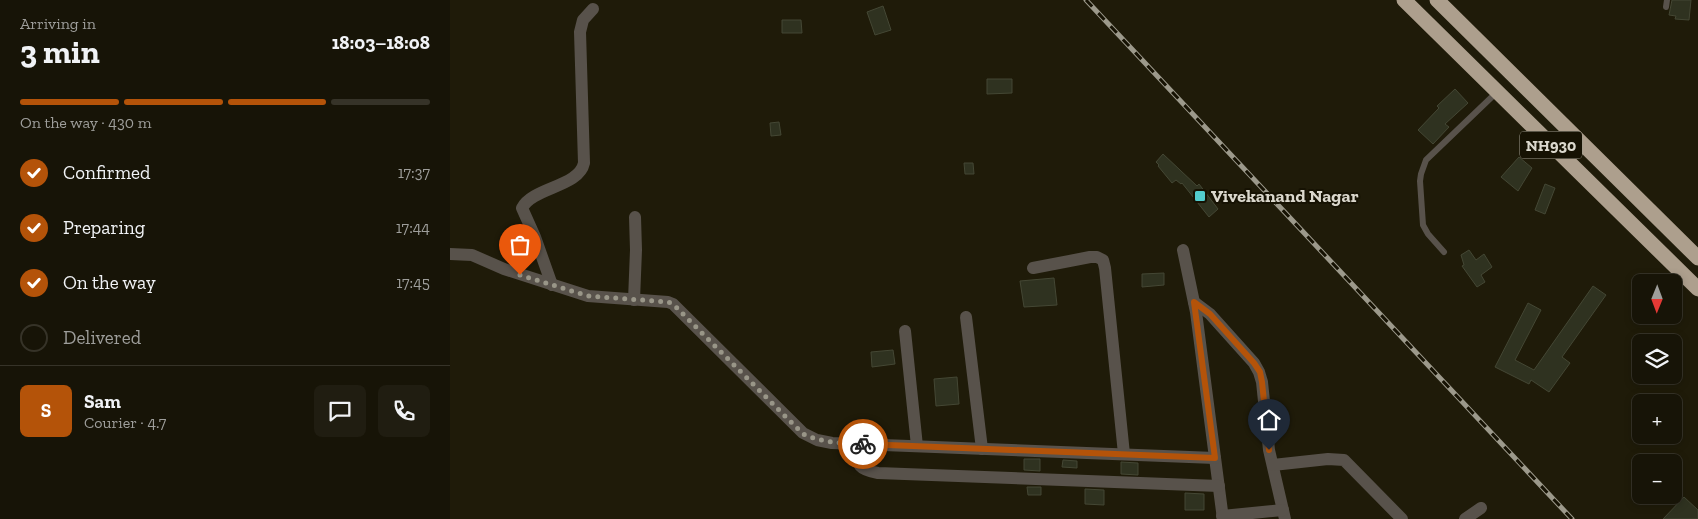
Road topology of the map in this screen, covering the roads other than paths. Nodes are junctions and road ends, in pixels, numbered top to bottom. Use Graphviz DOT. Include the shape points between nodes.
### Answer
graph roads {
  1 [pos="1404,0"];
  2 [pos="1438,0"];
  3 [pos="593,10"];
  4 [pos="1497,92"];
  5 [pos="1644,205"];
  6 [pos="635,217"];
  7 [pos="1629,222"];
  8 [pos="1183,250"];
  9 [pos="1444,252"];
  10 [pos="450,254"];
  11 [pos="1698,258"];
  12 [pos="1032,268"];
  13 [pos="552,285"];
  14 [pos="1698,289"];
  15 [pos="634,300"];
  16 [pos="1194,302"];
  17 [pos="966,317"];
  18 [pos="905,332"];
  19 [pos="854,444"];
  20 [pos="917,446"];
  21 [pos="982,449"];
  22 [pos="1124,454"];
  23 [pos="1215,458"];
  24 [pos="1272,465"];
  25 [pos="1219,486"];
  26 [pos="1480,508"];
  27 [pos="1284,515"];
  28 [pos="1223,517"];
  29 [pos="1402,519"];
  30 [pos="1465,519"];
  1 -- 4 [label="highway, NH930"];
  2 -- 5 [label="highway, NH930"];
  3 -- 13 [label="street" via="583,20 580,32 583,169 530,199 522,208"];
  4 -- 7 [label="highway, NH930"];
  4 -- 9 [label="lane" via="1426,160 1423,168 1420,181 1423,224"];
  5 -- 7 [label="highway"];
  5 -- 11 [label="highway, NH930"];
  6 -- 15 [label="street"];
  7 -- 14 [label="highway, NH930"];
  8 -- 16 [label="street"];
  10 -- 13 [label="street" via="478,257"];
  12 -- 22 [label="street" via="1097,256 1103,260"];
  13 -- 15 [label="street" via="588,296"];
  15 -- 19 [label="street" via="668,302 679,308 803,434 832,443"];
  16 -- 23 [label="street"];
  16 -- 24 [label="street" via="1210,314 1260,372"];
  17 -- 21 [label="street"];
  18 -- 20 [label="street"];
  19 -- 20 [label="street"];
  19 -- 25 [label="street" via="858,466 878,473"];
  20 -- 21 [label="street"];
  21 -- 22 [label="street"];
  22 -- 23 [label="street"];
  23 -- 25 [label="street"];
  24 -- 27 [label="street"];
  24 -- 29 [label="street" via="1344,460"];
  25 -- 28 [label="street"];
  26 -- 30 [label="street"];
  27 -- 28 [label="street"];
}
